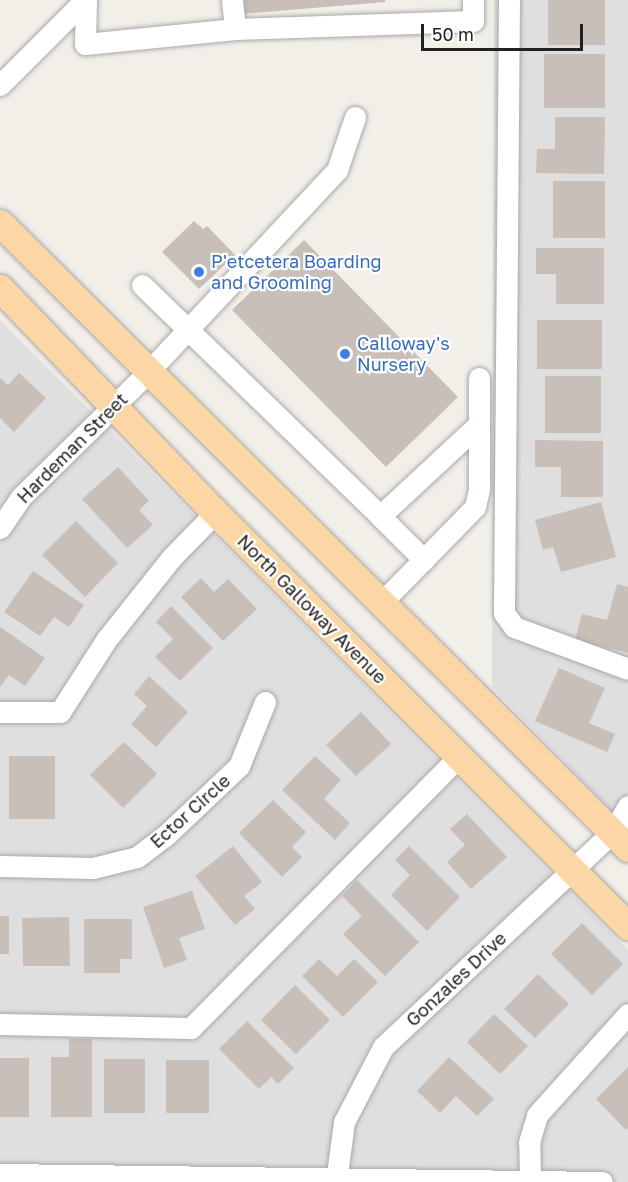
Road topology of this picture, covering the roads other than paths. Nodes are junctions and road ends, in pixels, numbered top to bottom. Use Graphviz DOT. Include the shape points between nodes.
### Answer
graph roads {
  1 [pos="85,0"];
  2 [pos="232,0"];
  3 [pos="472,0"];
  4 [pos="510,0"];
  5 [pos="235,29"];
  6 [pos="0,85"];
  7 [pos="355,117"];
  8 [pos="0,223"];
  9 [pos="142,285"];
  10 [pos="2,294"];
  11 [pos="187,329"];
  12 [pos="148,372"];
  13 [pos="479,378"];
  14 [pos="115,404"];
  15 [pos="479,424"];
  16 [pos="216,512"];
  17 [pos="380,516"];
  18 [pos="0,528"];
  19 [pos="424,560"];
  20 [pos="381,603"];
  21 [pos="628,669"];
  22 [pos="266,702"];
  23 [pos="0,712"];
  24 [pos="459,756"];
  25 [pos="628,806"];
  26 [pos="620,840"];
  27 [pos="0,866"];
  28 [pos="573,871"];
  29 [pos="628,926"];
  30 [pos="628,1014"];
  31 [pos="0,1024"];
  32 [pos="0,1174"];
  33 [pos="335,1180"];
  34 [pos="530,1181"];
  35 [pos="602,1182"];
  1 -- 5 [label="street" via="85,44"];
  1 -- 6 [label="street"];
  2 -- 5 [label="street"];
  3 -- 5 [label="street" via="473,21"];
  4 -- 21 [label="street" via="504,613 514,627"];
  7 -- 11 [label="street, Hardeman Street" via="337,170"];
  8 -- 12 [label="main road"];
  9 -- 11 [label="street"];
  10 -- 14 [label="main road, North Galloway Avenue"];
  11 -- 12 [label="street, Hardeman Street"];
  11 -- 17 [label="street"];
  12 -- 14 [label="street, Hardeman Street"];
  12 -- 20 [label="main road"];
  13 -- 15 [label="street"];
  14 -- 16 [label="main road, North Galloway Avenue"];
  14 -- 18 [label="street, Hardeman Street" via="21,497"];
  15 -- 17 [label="street"];
  15 -- 19 [label="street" via="476,507"];
  16 -- 23 [label="street" via="172,557 106,640 60,712"];
  16 -- 24 [label="main road, North Galloway Avenue"];
  17 -- 19 [label="street"];
  19 -- 20 [label="street"];
  20 -- 26 [label="main road"];
  22 -- 27 [label="street, Ector Circle" via="239,766 137,857 93,868"];
  24 -- 28 [label="main road, North Galloway Avenue"];
  24 -- 31 [label="street" via="191,1028"];
  25 -- 26 [label="street, Gonzales Drive"];
  26 -- 28 [label="street, Gonzales Drive"];
  28 -- 29 [label="main road, North Galloway Avenue"];
  28 -- 33 [label="street, Gonzales Drive" via="383,1047 344,1122"];
  30 -- 34 [label="street" via="537,1115 529,1142"];
  32 -- 33 [label="street"];
  33 -- 34 [label="street"];
  34 -- 35 [label="street"];
}
